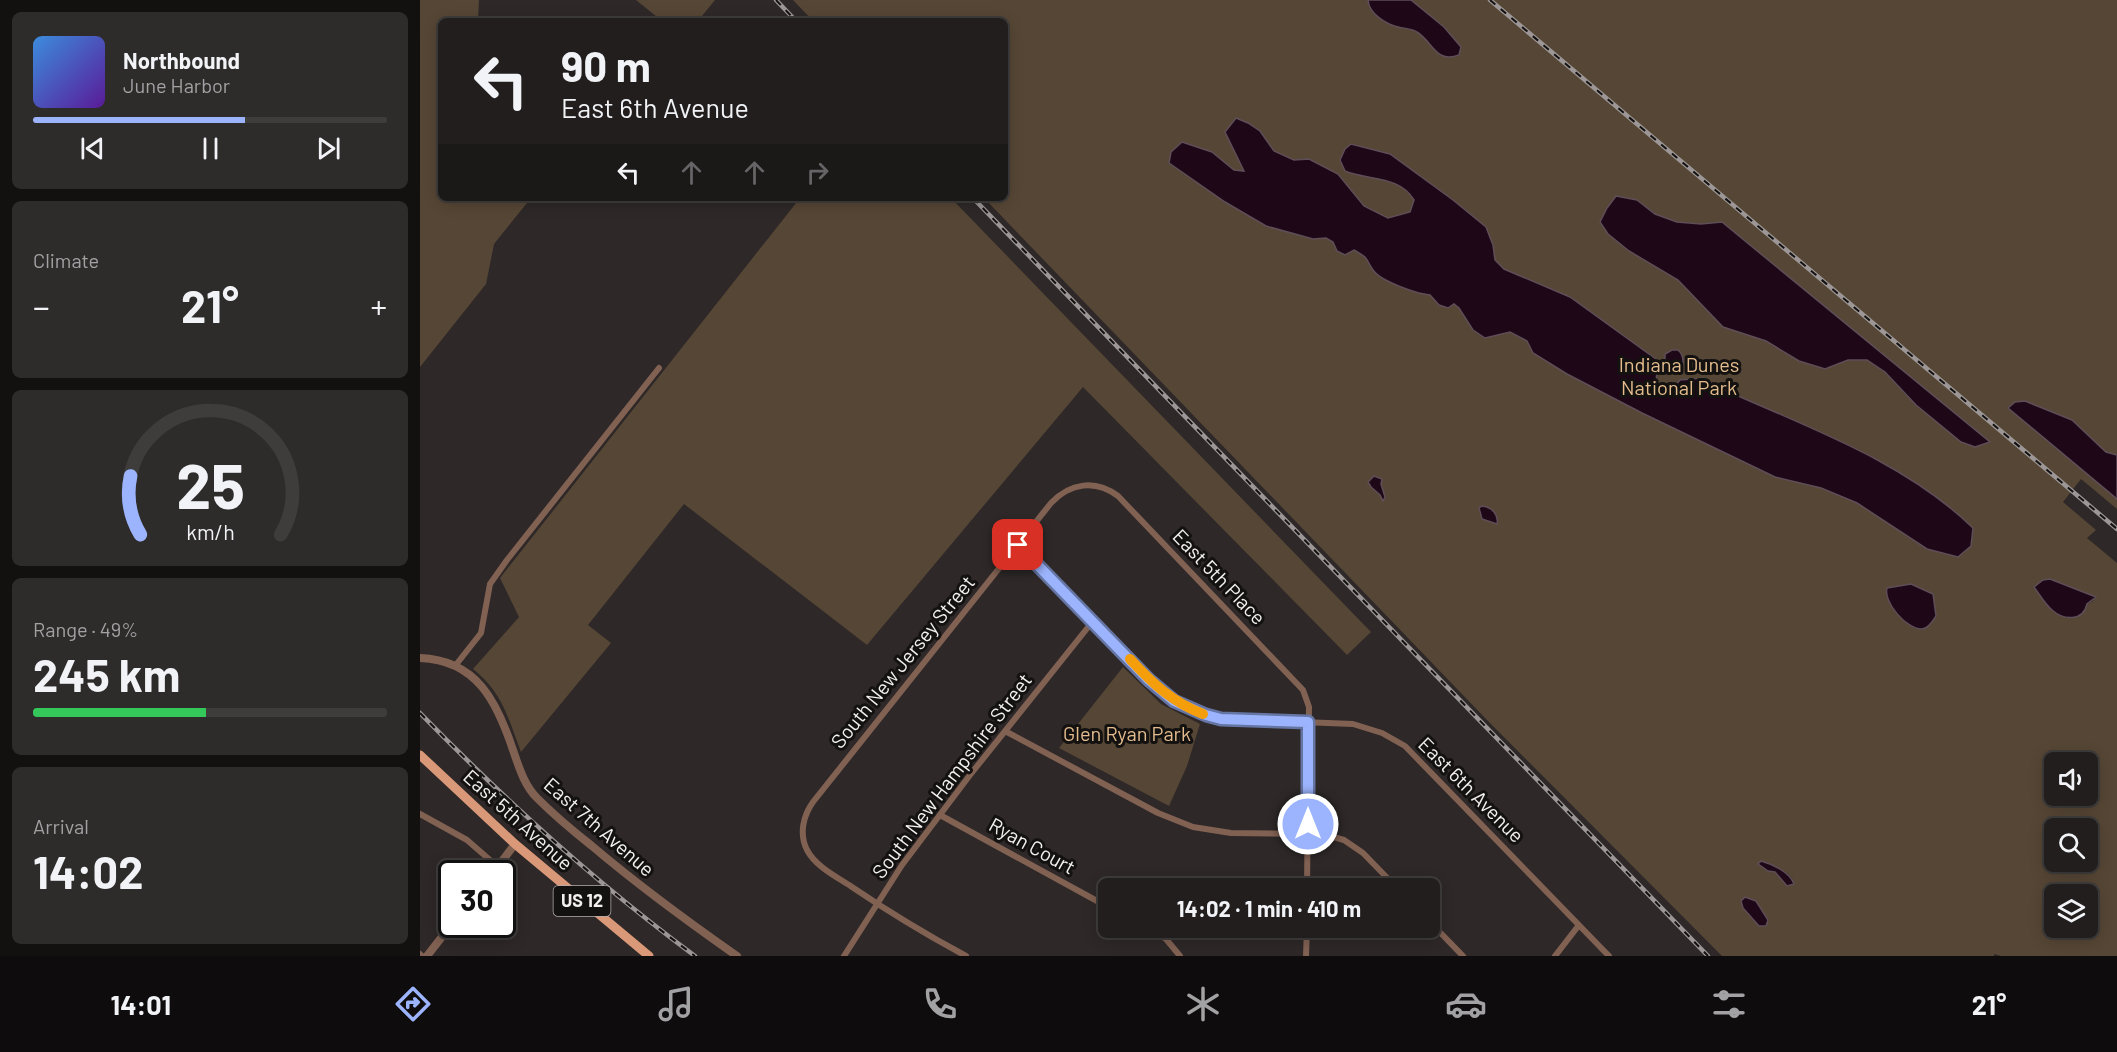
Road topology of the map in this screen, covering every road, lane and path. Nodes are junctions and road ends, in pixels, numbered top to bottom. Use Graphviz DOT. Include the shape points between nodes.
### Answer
graph roads {
  1 [pos="659,368"];
  2 [pos="1076,487"];
  3 [pos="1018,545"];
  4 [pos="1093,621"];
  5 [pos="420,658"];
  6 [pos="455,666"];
  7 [pos="1308,722"];
  8 [pos="1005,731"];
  9 [pos="420,755"];
  10 [pos="420,814"];
  11 [pos="940,815"];
  12 [pos="1308,834"];
  13 [pos="515,844"];
  14 [pos="485,860"];
  15 [pos="503,860"];
  16 [pos="1307,878"];
  17 [pos="1387,878"];
  18 [pos="1098,902"];
  19 [pos="877,904"];
  20 [pos="1579,925"];
  21 [pos="1440,932"];
  22 [pos="441,938"];
  23 [pos="1164,938"];
  24 [pos="1307,938"];
  25 [pos="427,956"];
  26 [pos="650,956"];
  27 [pos="737,956"];
  28 [pos="844,956"];
  29 [pos="966,956"];
  30 [pos="1180,956"];
  31 [pos="1306,956"];
  32 [pos="1463,956"];
  33 [pos="1555,956"];
  34 [pos="1609,956"];
  1 -- 6 [label="street" via="490,584 481,633"];
  2 -- 3 [label="street, South New Jersey Street" via="1058,496"];
  2 -- 7 [label="street, East 5th Place" via="1103,487 1125,503 1298,682 1307,696"];
  3 -- 4 [label="street, East 6th Avenue"];
  3 -- 19 [label="street, South New Jersey Street" via="813,802 804,822 805,844 811,856"];
  4 -- 7 [label="street, East 6th Avenue" via="1161,691 1188,708 1221,719"];
  4 -- 8 [label="street, South New Hampshire Street"];
  5 -- 6 [label="street, East 7th Avenue"];
  6 -- 27 [label="street, East 7th Avenue" via="477,681 494,701 522,776 536,797 633,880"];
  7 -- 12 [label="street, East 5th Place"];
  7 -- 20 [label="street, East 6th Avenue" via="1368,727 1405,746"];
  8 -- 11 [label="street, South New Hampshire Street"];
  8 -- 12 [label="street" via="1185,824 1231,833"];
  9 -- 13 [label="main road, East 5th Avenue / US 12"];
  10 -- 14 [label="street" via="461,837"];
  11 -- 18 [label="street, Ryan Court"];
  11 -- 19 [label="street, South New Hampshire Street"];
  12 -- 16 [label="street, East 5th Place"];
  12 -- 17 [label="street" via="1333,837 1354,846"];
  13 -- 15 [label="street"];
  13 -- 26 [label="main road, East 5th Avenue / US 12"];
  19 -- 28 [label="street, South New Hampshire Street"];
  19 -- 29 [label="street"];
  20 -- 33 [label="street"];
  20 -- 34 [label="street, East 6th Avenue"];
  21 -- 32 [label="street"];
  22 -- 25 [label="street"];
  23 -- 30 [label="street"];
  24 -- 31 [label="street"];
}
